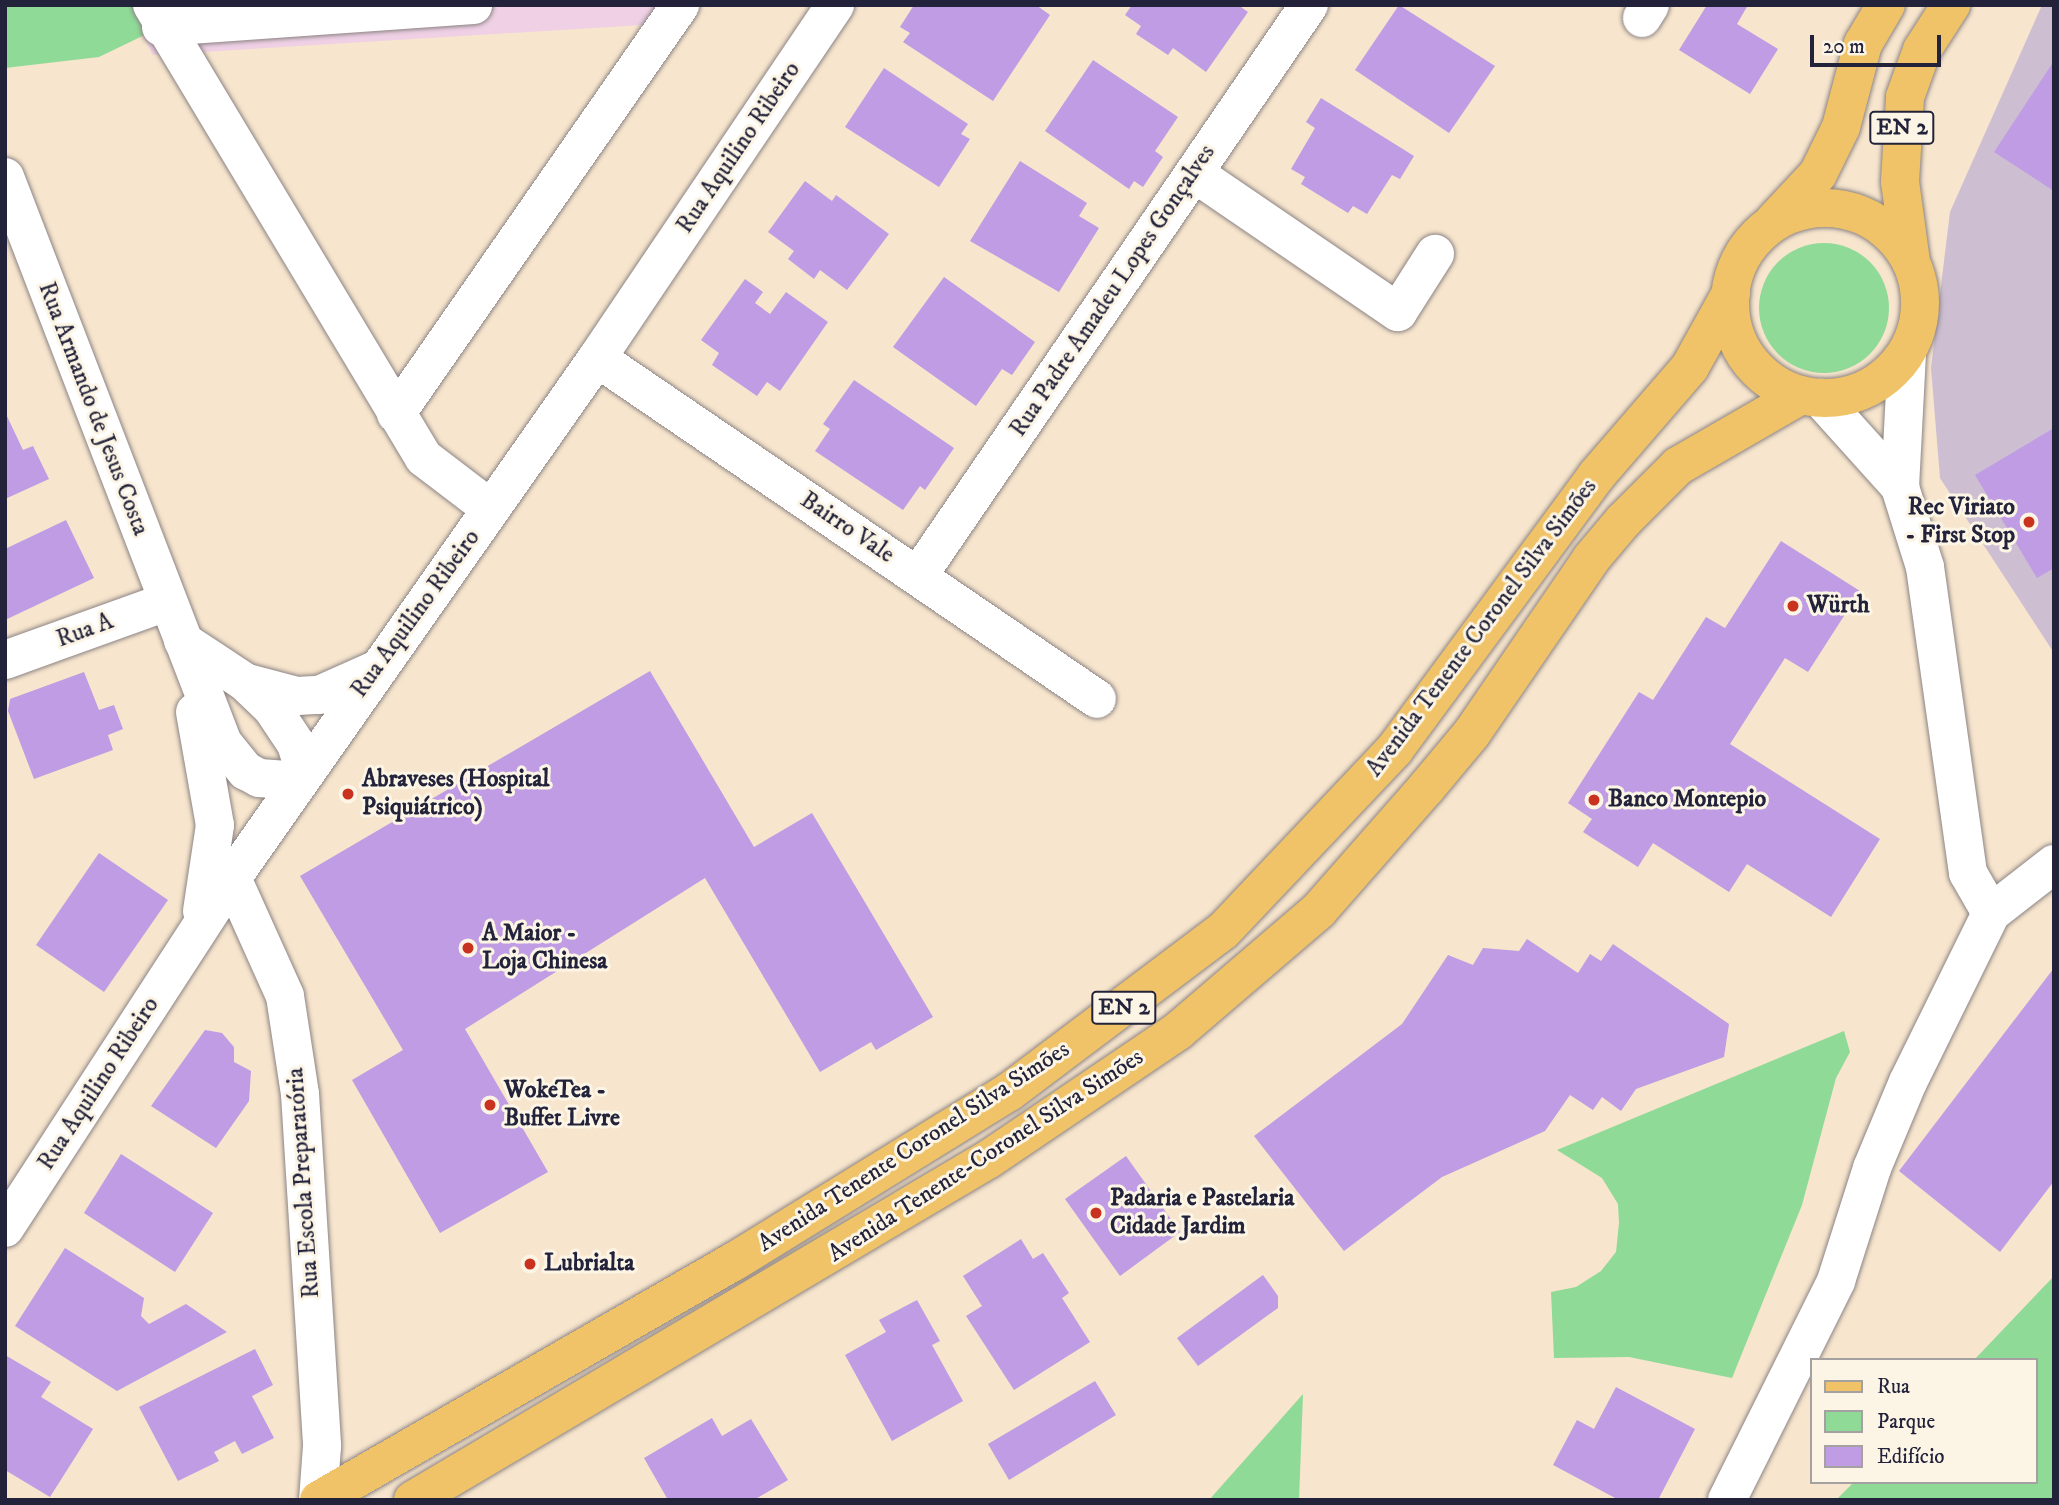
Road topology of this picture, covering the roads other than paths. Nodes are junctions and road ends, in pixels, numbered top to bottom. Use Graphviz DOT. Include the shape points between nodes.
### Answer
graph roads {
  1 [pos="473,5"];
  2 [pos="680,5"];
  3 [pos="835,5"];
  4 [pos="1309,5"];
  5 [pos="1886,5"];
  6 [pos="1951,5"];
  7 [pos="156,16"];
  8 [pos="1194,173"];
  9 [pos="5,177"];
  10 [pos="1765,230"];
  11 [pos="1435,254"];
  12 [pos="1911,262"];
  13 [pos="1731,293"];
  14 [pos="1907,353"];
  15 [pos="597,358"];
  16 [pos="1811,397"];
  17 [pos="396,414"];
  18 [pos="1900,487"];
  19 [pos="491,509"];
  20 [pos="918,576"];
  21 [pos="166,602"];
  22 [pos="183,641"];
  23 [pos="5,660"];
  24 [pos="375,670"];
  25 [pos="245,682"];
  26 [pos="1097,699"];
  27 [pos="305,773"];
  28 [pos="2054,864"];
  29 [pos="232,878"];
  30 [pos="1991,913"];
  31 [pos="197,933"];
  32 [pos="5,1228"];
  33 [pos="319,1500"];
  34 [pos="413,1500"];
  35 [pos="1727,1500"];
  1 -- 7 [label="street"];
  2 -- 17 [label="street"];
  3 -- 15 [label="street, Rua Aquilino Ribeiro"];
  4 -- 8 [label="street, Rua Padre Amadeu Lopes Gonçalves"];
  5 -- 10 [label="main road, EN 2" via="1863,44 1841,127 1818,174"];
  6 -- 12 [label="main road, EN 2" via="1922,50 1905,97 1900,182"];
  7 -- 17 [label="street"];
  8 -- 11 [label="street" via="1398,312"];
  8 -- 20 [label="street, Rua Padre Amadeu Lopes Gonçalves"];
  9 -- 21 [label="street, Rua Armando de Jesus Costa"];
  10 -- 12 [label="main road, EN 2" via="1790,215 1818,208 1846,210 1872,221 1895,239"];
  10 -- 13 [label="main road, EN 2" via="1737,268"];
  12 -- 14 [label="main road, EN 2" via="1920,293 1919,323"];
  13 -- 16 [label="main road, EN 2" via="1740,345 1755,368 1776,385"];
  13 -- 33 [label="main road, Avenida Tenente Coronel Silva Simões / EN 2" via="1690,367 1596,476 1395,749 1223,931 1010,1091 735,1261"];
  14 -- 16 [label="main road, EN 2" via="1886,377 1859,393"];
  14 -- 18 [label="street"];
  15 -- 19 [label="street, Rua Aquilino Ribeiro"];
  15 -- 20 [label="street, Bairro Vale"];
  16 -- 18 [label="street"];
  16 -- 34 [label="main road, Avenida Tenente-Coronel Silva Simões / EN 2" via="1678,466 1623,521 1591,559 1472,733 1418,798 1319,910 1178,1031 1113,1080 989,1159"];
  17 -- 19 [label="street" via="424,458"];
  18 -- 30 [label="street" via="1925,567 1968,873"];
  19 -- 24 [label="street, Rua Aquilino Ribeiro"];
  20 -- 26 [label="street, Bairro Vale"];
  21 -- 22 [label="street, Rua Armando de Jesus Costa"];
  21 -- 23 [label="street, Rua A"];
  22 -- 25 [label="street"];
  22 -- 27 [label="street" via="223,743 246,771 275,781"];
  22 -- 31 [label="street" via="215,825"];
  24 -- 25 [label="street" via="319,695 297,696"];
  24 -- 27 [label="street, Rua Aquilino Ribeiro"];
  25 -- 27 [label="street" via="285,725"];
  27 -- 29 [label="street, Rua Aquilino Ribeiro"];
  28 -- 30 [label="street"];
  29 -- 31 [label="street, Rua Aquilino Ribeiro"];
  29 -- 33 [label="street, Rua Escola Preparatória" via="285,996 300,1094 322,1446"];
  30 -- 35 [label="street" via="1908,1082 1872,1168 1836,1282"];
  31 -- 32 [label="street, Rua Aquilino Ribeiro"];
}
